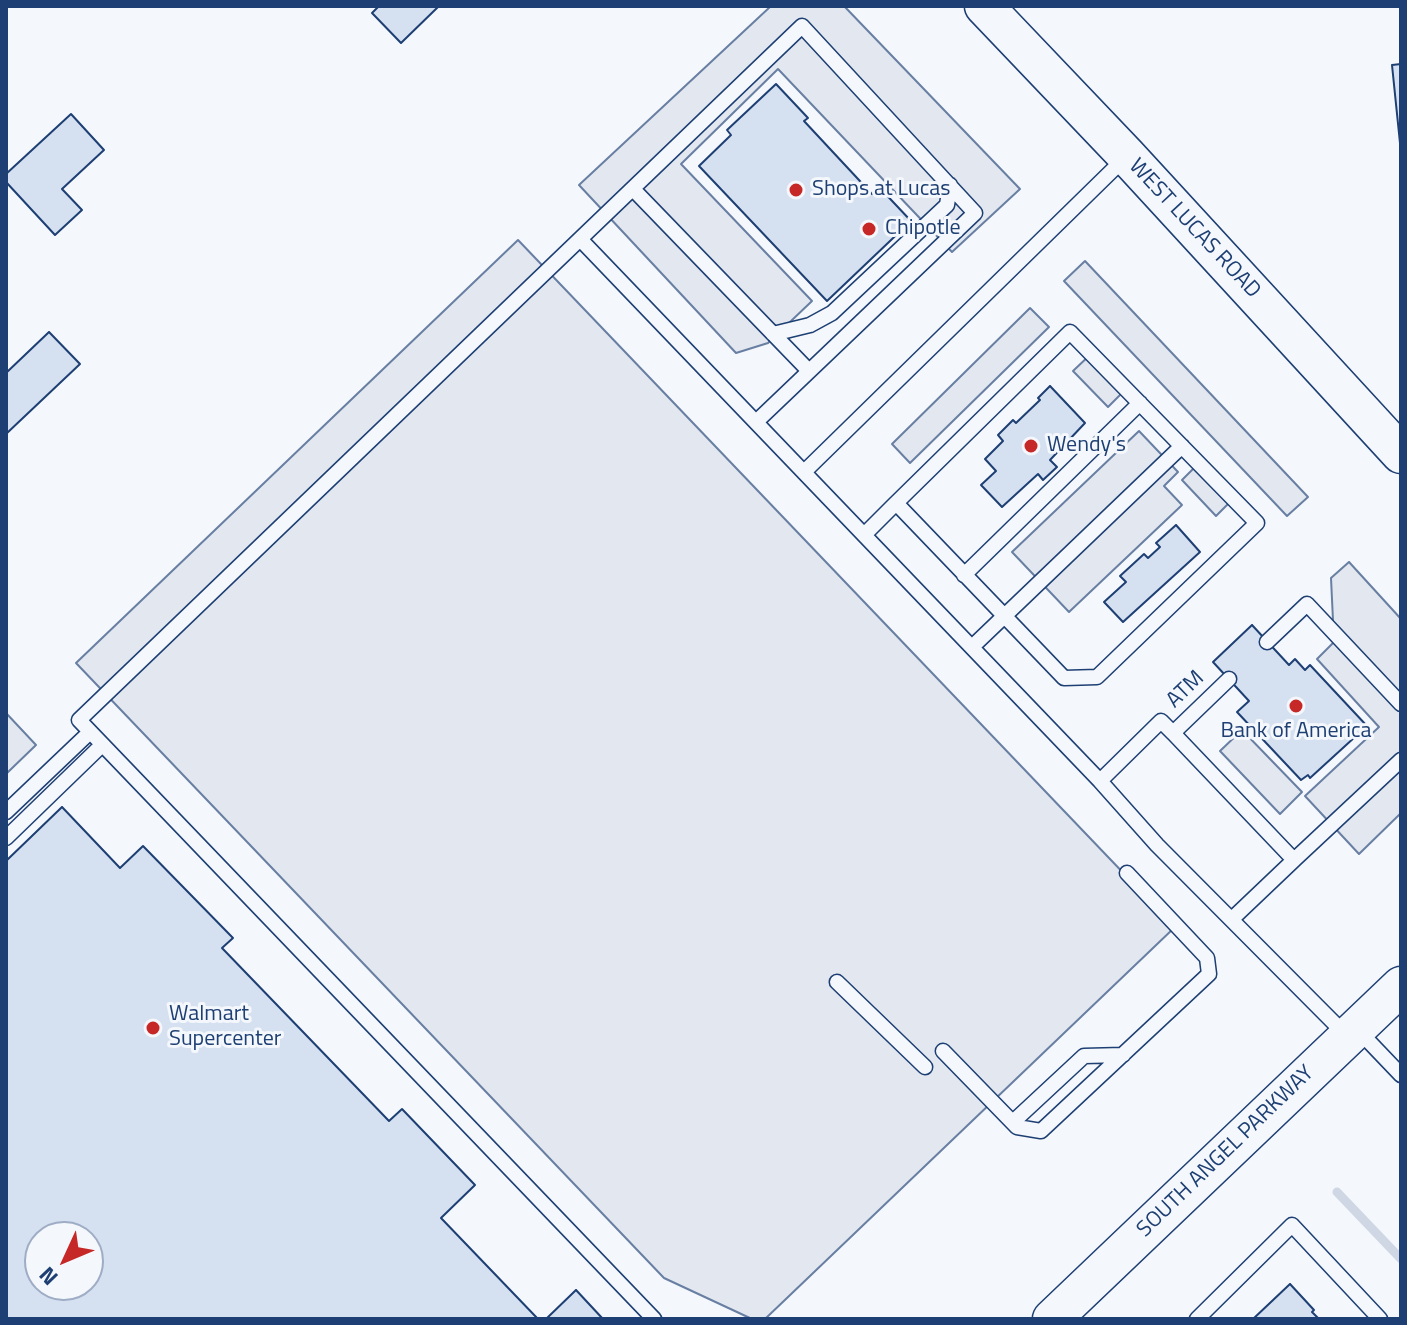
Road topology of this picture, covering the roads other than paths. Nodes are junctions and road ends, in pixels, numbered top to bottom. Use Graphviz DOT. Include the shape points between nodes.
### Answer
graph roads {
  1 [pos="984,6"];
  2 [pos="1127,156"];
  3 [pos="950,185"];
  4 [pos="633,189"];
  5 [pos="580,239"];
  6 [pos="773,334"];
  7 [pos="809,371"];
  8 [pos="1140,403"];
  9 [pos="756,422"];
  10 [pos="1182,446"];
  11 [pos="1401,454"];
  12 [pos="804,472"];
  13 [pos="896,503"];
  14 [pos="864,535"];
  15 [pos="964,575"];
  16 [pos="1004,617"];
  17 [pos="1267,642"];
  18 [pos="972,647"];
  19 [pos="1229,679"];
  20 [pos="1401,704"];
  21 [pos="90,732"];
  22 [pos="1173,733"];
  23 [pos="102,745"];
  24 [pos="1401,760"];
  25 [pos="1100,781"];
  26 [pos="6,812"];
  27 [pos="6,838"];
  28 [pos="1294,860"];
  29 [pos="1127,873"];
  30 [pos="1232,919"];
  31 [pos="837,982"];
  32 [pos="1401,986"];
  33 [pos="1352,1032"];
  34 [pos="943,1051"];
  35 [pos="1123,1055"];
  36 [pos="925,1067"];
  37 [pos="1401,1075"];
  38 [pos="1013,1122"];
  39 [pos="654,1319"];
  40 [pos="1052,1319"];
  41 [pos="1197,1319"];
  42 [pos="1380,1319"];
  1 -- 2 [label="main road, WEST LUCAS ROAD"];
  2 -- 11 [label="main road, WEST LUCAS ROAD"];
  2 -- 12 [label="lane"];
  3 -- 4 [label="lane" via="802,26"];
  3 -- 6 [label="lane" via="947,205 832,313"];
  3 -- 7 [label="lane" via="975,213"];
  4 -- 5 [label="lane"];
  4 -- 6 [label="lane"];
  5 -- 9 [label="lane"];
  5 -- 21 [label="lane" via="79,720"];
  6 -- 7 [label="lane"];
  7 -- 9 [label="lane"];
  8 -- 10 [label="lane"];
  8 -- 13 [label="lane" via="1070,332"];
  8 -- 15 [label="lane"];
  9 -- 12 [label="lane"];
  10 -- 16 [label="lane"];
  10 -- 16 [label="lane" via="1257,523 1097,677 1064,678"];
  12 -- 14 [label="lane"];
  13 -- 14 [label="lane"];
  13 -- 15 [label="lane"];
  14 -- 18 [label="lane"];
  15 -- 16 [label="lane"];
  16 -- 18 [label="lane"];
  17 -- 20 [label="lane" via="1307,604"];
  18 -- 25 [label="lane"];
  19 -- 22 [label="lane, ATM"];
  21 -- 23 [label="lane"];
  21 -- 26 [label="lane"];
  22 -- 25 [label="lane" via="1161,721"];
  22 -- 28 [label="lane"];
  23 -- 27 [label="lane"];
  23 -- 39 [label="lane"];
  24 -- 28 [label="lane"];
  25 -- 30 [label="lane"];
  28 -- 30 [label="lane"];
  29 -- 35 [label="lane" via="1207,958 1209,974"];
  30 -- 33 [label="lane"];
  31 -- 36 [label="lane"];
  32 -- 33 [label="main road, SOUTH ANGEL PARKWAY"];
  33 -- 37 [label="lane"];
  33 -- 40 [label="main road, SOUTH ANGEL PARKWAY"];
  34 -- 38 [label="lane"];
  35 -- 38 [label="lane" via="1084,1056"];
  35 -- 38 [label="lane" via="1041,1131"];
  41 -- 42 [label="lane" via="1292,1225"];
}
